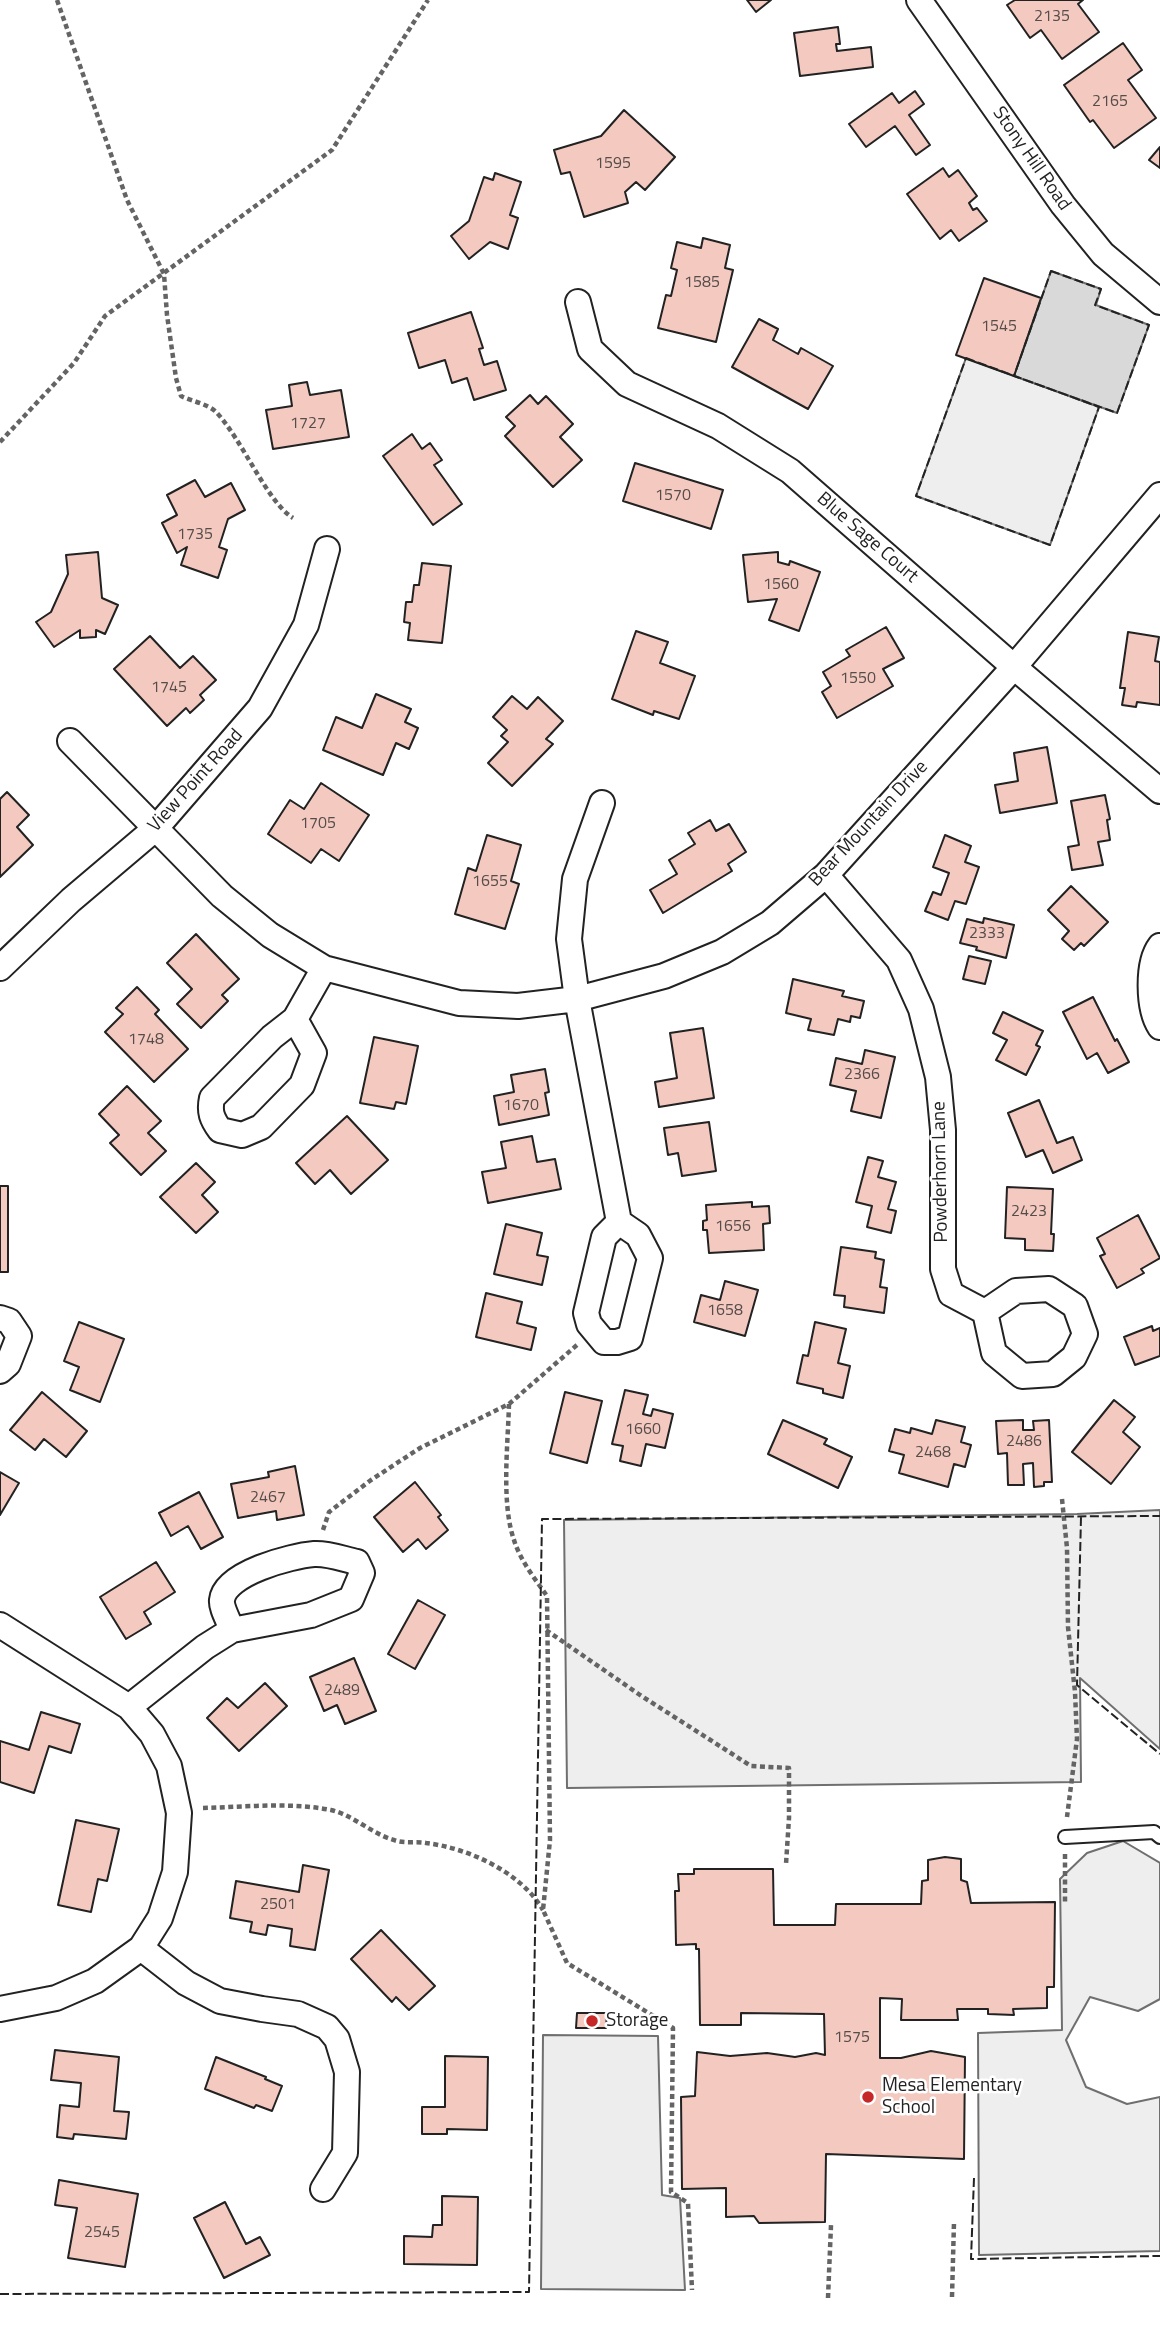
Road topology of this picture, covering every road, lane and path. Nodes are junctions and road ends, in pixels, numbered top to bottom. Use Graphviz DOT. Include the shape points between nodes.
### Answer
graph roads {
  1 [pos="57,0"];
  2 [pos="428,0"];
  3 [pos="919,0"];
  4 [pos="164,274"];
  5 [pos="578,302"];
  6 [pos="1160,302"];
  7 [pos="0,442"];
  8 [pos="1160,495"];
  9 [pos="293,518"];
  10 [pos="327,549"];
  11 [pos="1014,667"];
  12 [pos="70,741"];
  13 [pos="1160,790"];
  14 [pos="603,803"];
  15 [pos="156,828"];
  16 [pos="826,875"];
  17 [pos="1160,946"];
  18 [pos="0,968"];
  19 [pos="324,968"];
  20 [pos="577,999"];
  21 [pos="295,1019"];
  22 [pos="1160,1027"];
  23 [pos="619,1222"];
  24 [pos="985,1312"];
  25 [pos="0,1318"];
  26 [pos="594,1330"];
  27 [pos="0,1371"];
  28 [pos="509,1404"];
  29 [pos="1062,1499"];
  30 [pos="315,1554"];
  31 [pos="0,1625"];
  32 [pos="232,1630"];
  33 [pos="546,1630"];
  34 [pos="129,1707"];
  35 [pos="179,1813"];
  36 [pos="1065,1837"];
  37 [pos="1160,1837"];
  38 [pos="786,1864"];
  39 [pos="1065,1902"];
  40 [pos="543,1910"];
  41 [pos="141,1948"];
  42 [pos="0,2009"];
  43 [pos="323,2189"];
  44 [pos="954,2222"];
  45 [pos="831,2225"];
  46 [pos="692,2290"];
  47 [pos="952,2297"];
  48 [pos="828,2298"];
  1 -- 4 [label="path" via="127,200"];
  2 -- 4 [label="path" via="332,150"];
  3 -- 6 [label="street, Stony Hill Road" via="1063,205 1103,254"];
  4 -- 7 [label="path" via="105,316 74,363"];
  4 -- 9 [label="path" via="181,396 214,410 264,485"];
  5 -- 11 [label="street, Blue Sage Court" via="590,349 627,384 718,426 790,471"];
  8 -- 11 [label="street, Bear Mountain Drive"];
  10 -- 15 [label="street, View Point Road" via="306,625 260,708"];
  11 -- 13 [label="street, Blue Sage Court"];
  11 -- 16 [label="street, Bear Mountain Drive"];
  12 -- 15 [label="street, Bear Mountain Drive"];
  14 -- 20 [label="street" via="575,879 569,939"];
  15 -- 18 [label="street, View Point Road"];
  15 -- 19 [label="street, Bear Mountain Drive" via="222,895 270,935"];
  16 -- 20 [label="street, Bear Mountain Drive" via="770,923 722,952 664,976"];
  16 -- 24 [label="street, Powderhorn Lane" via="899,960 920,1009 938,1077 943,1130 943,1269 951,1294"];
  17 -- 22 [label="street" via="1151,969 1153,1016"];
  19 -- 20 [label="street, Bear Mountain Drive" via="459,1003 518,1006"];
  19 -- 21 [label="street"];
  20 -- 23 [label="street"];
  21 -- 21 [label="street" via="212,1098 209,1108 220,1130 242,1135 261,1127 302,1085 314,1053"];
  23 -- 26 [label="street" via="604,1237 586,1313"];
  23 -- 26 [label="street" via="638,1235 650,1258 630,1338 604,1342"];
  25 -- 27 [label="street" via="9,1321 19,1336 8,1364"];
  26 -- 28 [label="path"];
  28 -- 30 [label="path" via="420,1448 329,1511"];
  28 -- 33 [label="path" via="507,1511 514,1541 547,1596"];
  29 -- 36 [label="path" via="1077,1739"];
  30 -- 32 [label="street" via="263,1567 225,1589 221,1601"];
  30 -- 32 [label="street" via="357,1562 362,1573 351,1599 311,1615"];
  31 -- 34 [label="street"];
  32 -- 34 [label="street"];
  33 -- 38 [label="path" via="639,1696 751,1766 789,1768"];
  33 -- 40 [label="path" via="550,1840"];
  34 -- 35 [label="street" via="152,1734 169,1766"];
  35 -- 40 [label="path" via="201,1808 333,1811 395,1841 471,1854 510,1876"];
  35 -- 41 [label="street" via="175,1872 160,1918"];
  36 -- 37 [label="lane" via="1154,1832"];
  36 -- 39 [label="path"];
  40 -- 46 [label="path" via="567,1963 673,2028 671,2192 688,2203"];
  41 -- 42 [label="street" via="95,1981 56,1998"];
  41 -- 43 [label="street" via="186,1983 220,2001 298,2014 327,2027 337,2039 348,2072 345,2153"];
  44 -- 47 [label="path"];
  45 -- 48 [label="path"];
}
